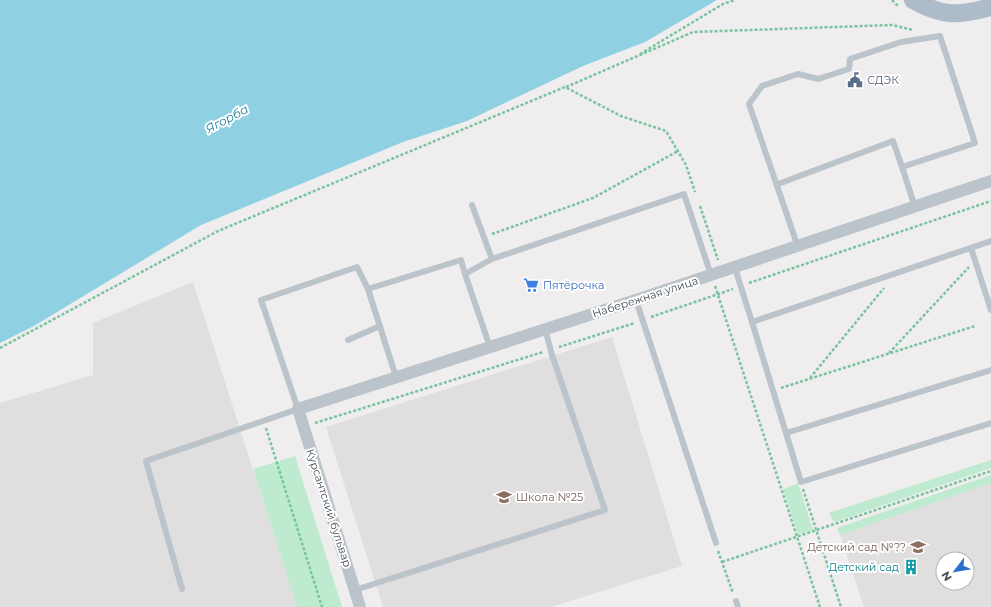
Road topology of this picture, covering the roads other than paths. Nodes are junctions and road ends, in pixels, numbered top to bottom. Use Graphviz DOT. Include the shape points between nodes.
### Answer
graph roads {
  1 [pos="913,0"];
  2 [pos="991,7"];
  3 [pos="902,167"];
  4 [pos="991,181"];
  5 [pos="778,184"];
  6 [pos="472,205"];
  7 [pos="915,207"];
  8 [pos="991,241"];
  9 [pos="798,247"];
  10 [pos="971,248"];
  11 [pos="492,259"];
  12 [pos="735,268"];
  13 [pos="465,274"];
  14 [pos="716,274"];
  15 [pos="368,289"];
  16 [pos="636,300"];
  17 [pos="991,310"];
  18 [pos="752,322"];
  19 [pos="380,326"];
  20 [pos="545,329"];
  21 [pos="348,340"];
  22 [pos="490,347"];
  23 [pos="991,370"];
  24 [pos="396,377"];
  25 [pos="298,409"];
  26 [pos="991,423"];
  27 [pos="786,433"];
  28 [pos="716,543"];
  29 [pos="182,589"];
  30 [pos="355,590"];
  31 [pos="360,607"];
  1 -- 2 [label="main road" via="930,9 953,15"];
  3 -- 5 [label="lane" via="893,141"];
  3 -- 5 [label="lane" via="975,143 940,36 901,42 850,59 849,69 818,79 798,74 762,86 749,104"];
  3 -- 7 [label="lane"];
  4 -- 7 [label="street, Набережная улица"];
  5 -- 9 [label="lane"];
  6 -- 11 [label="lane"];
  7 -- 9 [label="street, Набережная улица"];
  8 -- 10 [label="lane"];
  9 -- 12 [label="street, Набережная улица"];
  10 -- 17 [label="lane"];
  10 -- 18 [label="lane"];
  11 -- 13 [label="lane"];
  11 -- 14 [label="lane" via="684,194"];
  12 -- 14 [label="street, Набережная улица"];
  12 -- 18 [label="lane"];
  13 -- 15 [label="lane" via="461,260"];
  13 -- 22 [label="lane"];
  14 -- 16 [label="street, Набережная улица"];
  15 -- 19 [label="lane"];
  15 -- 25 [label="lane" via="358,267 261,300"];
  16 -- 20 [label="street, Набережная улица"];
  16 -- 28 [label="lane"];
  18 -- 27 [label="lane"];
  19 -- 21 [label="lane"];
  19 -- 24 [label="lane"];
  20 -- 22 [label="street, Набережная улица"];
  20 -- 30 [label="lane" via="605,510"];
  22 -- 24 [label="street, Набережная улица"];
  23 -- 27 [label="lane"];
  24 -- 25 [label="street, Набережная улица"];
  25 -- 29 [label="lane" via="146,460"];
  25 -- 30 [label="street, Курсантский бульвар"];
  26 -- 27 [label="lane" via="801,482"];
  30 -- 31 [label="street, Курсантский бульвар"];
}
